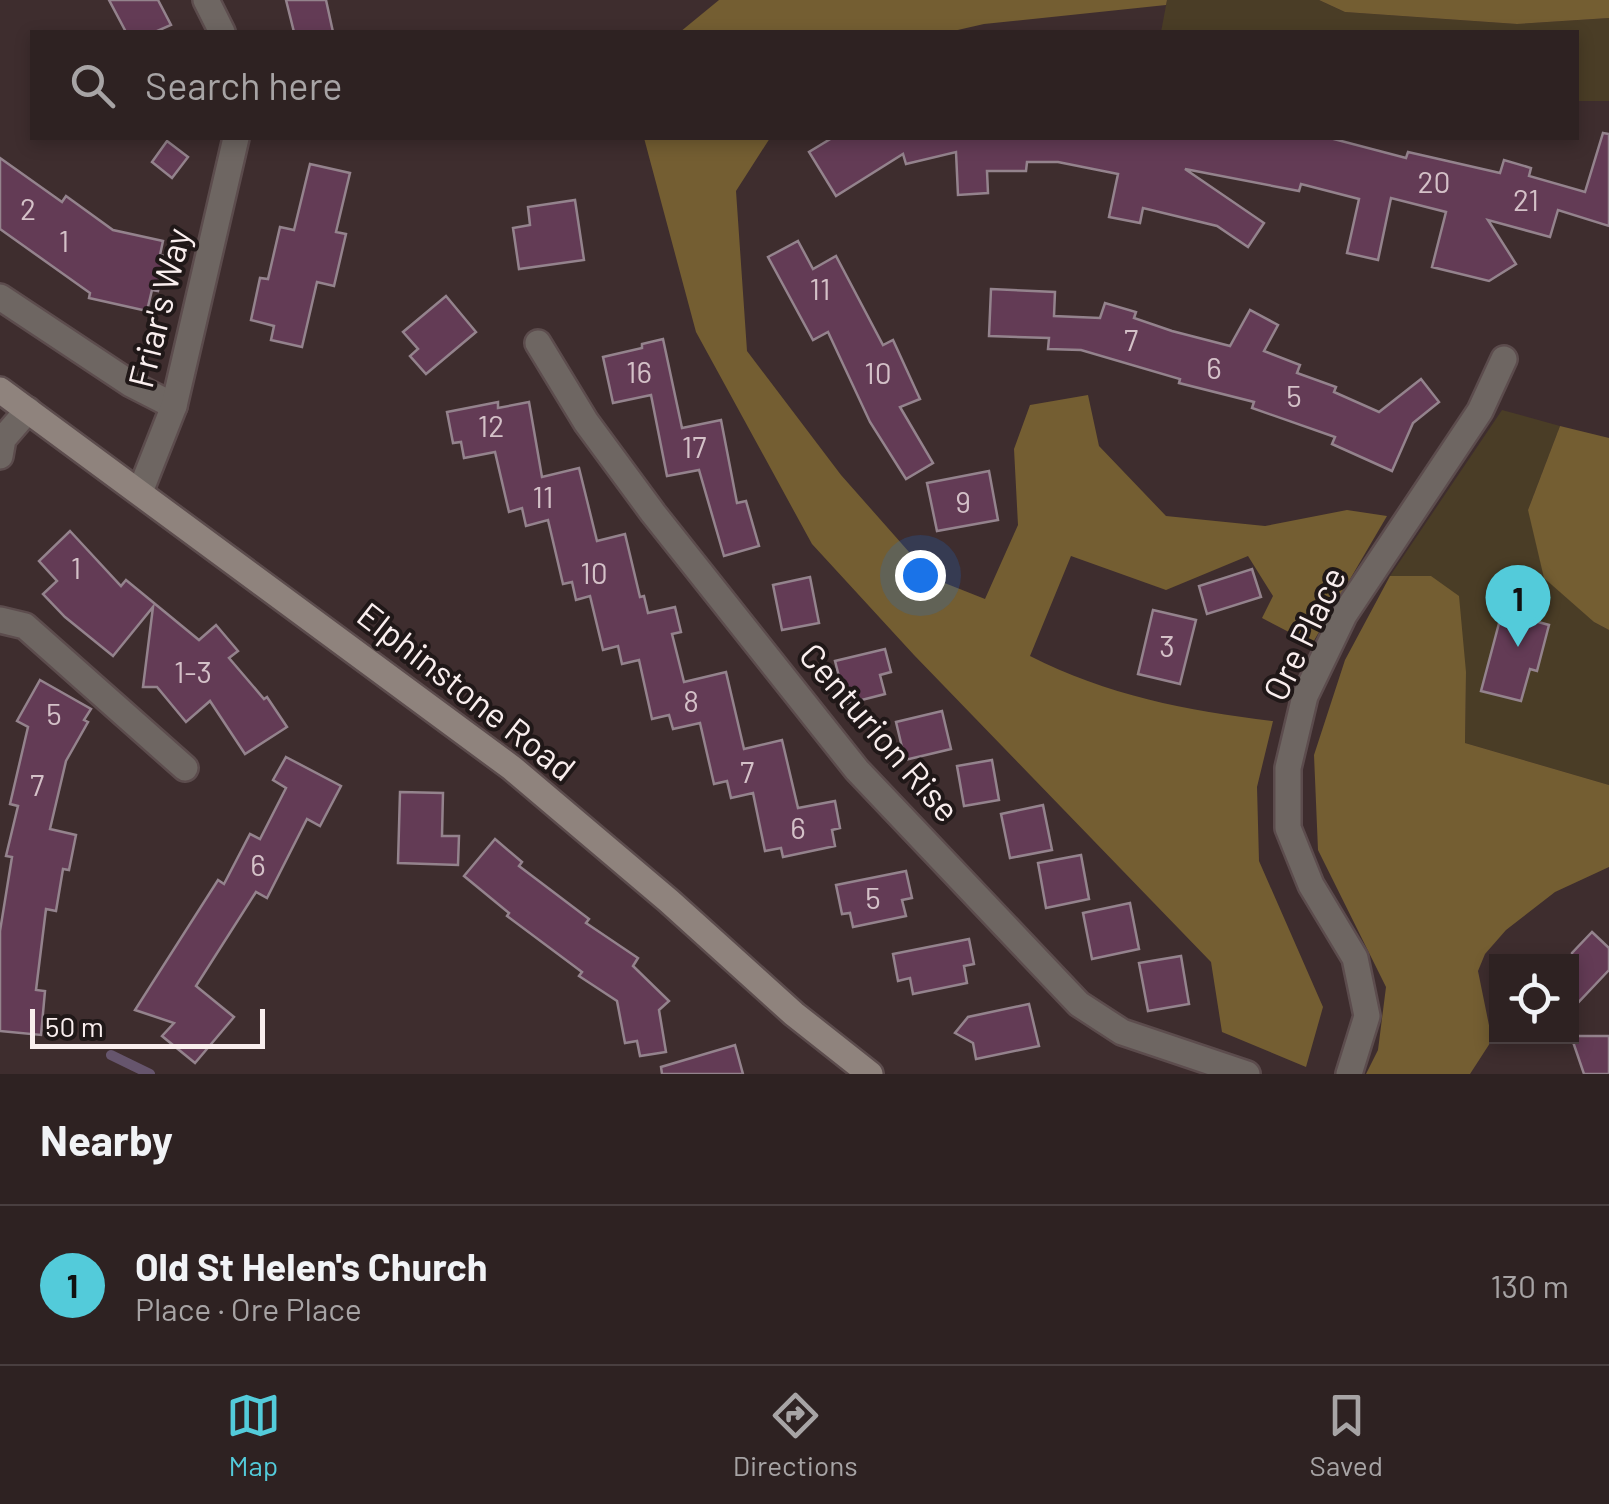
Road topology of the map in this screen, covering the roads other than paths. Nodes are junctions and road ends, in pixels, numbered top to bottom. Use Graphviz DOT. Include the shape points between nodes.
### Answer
graph roads {
  1 [pos="206,0"];
  2 [pos="221,30"];
  3 [pos="236,140"];
  4 [pos="0,297"];
  5 [pos="538,344"];
  6 [pos="1504,359"];
  7 [pos="0,390"];
  8 [pos="174,406"];
  9 [pos="28,410"];
  10 [pos="0,456"];
  11 [pos="140,492"];
  12 [pos="0,620"];
  13 [pos="185,768"];
  14 [pos="870,1074"];
  15 [pos="1246,1074"];
  16 [pos="1349,1074"];
  1 -- 2 [label="street"];
  3 -- 8 [label="street, Friar's Way"];
  4 -- 8 [label="street"];
  5 -- 15 [label="street, Centurion Rise" via="653,513 857,770 1079,1004 1122,1032"];
  6 -- 16 [label="street, Ore Place" via="1480,411 1344,615 1306,696 1288,768 1288,828 1311,885 1354,958 1367,1016"];
  7 -- 9 [label="street, Elphinstone Road"];
  8 -- 11 [label="street, Friar's Way"];
  9 -- 10 [label="street" via="3,439"];
  9 -- 11 [label="street, Elphinstone Road"];
  11 -- 14 [label="street, Elphinstone Road" via="512,768"];
  12 -- 13 [label="street" via="25,626"];
}
